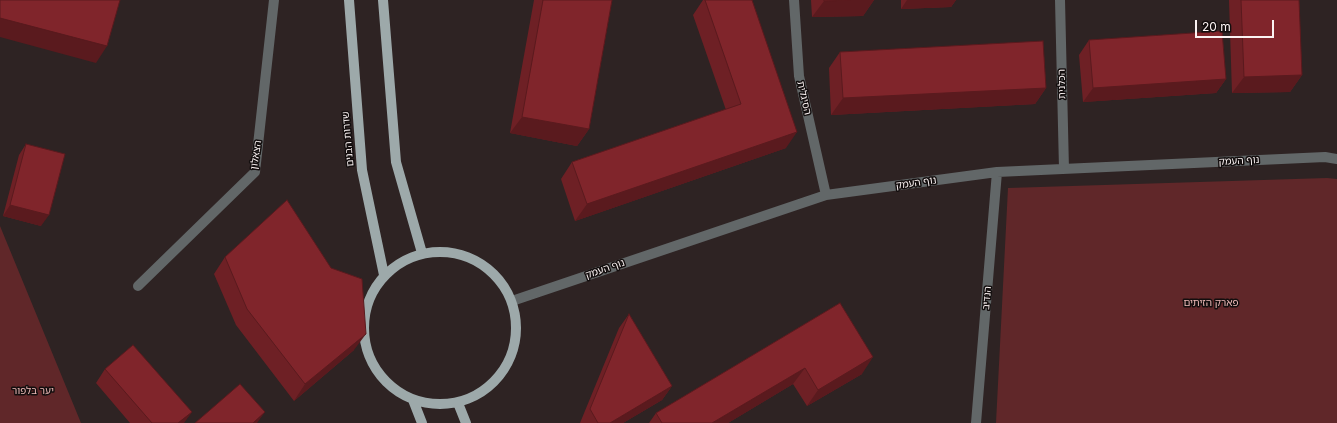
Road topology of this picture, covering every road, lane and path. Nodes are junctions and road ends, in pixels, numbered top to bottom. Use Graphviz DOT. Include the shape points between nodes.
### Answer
graph roads {
  1 [pos="274,0"];
  2 [pos="349,0"];
  3 [pos="382,0"];
  4 [pos="794,0"];
  5 [pos="1060,0"];
  6 [pos="1337,159"];
  7 [pos="1064,169"];
  8 [pos="997,172"];
  9 [pos="826,195"];
  10 [pos="422,253"];
  11 [pos="384,275"];
  12 [pos="138,286"];
  13 [pos="512,301"];
  14 [pos="413,400"];
  15 [pos="458,403"];
  16 [pos="422,423"];
  17 [pos="466,423"];
  18 [pos="976,423"];
  1 -- 12 [label="street, הצאלון" via="255,172"];
  2 -- 11 [label="main road, שדרות הבנים" via="362,170"];
  3 -- 10 [label="main road" via="396,162"];
  4 -- 9 [label="street, הסיגלית" via="799,76"];
  5 -- 7 [label="street, הכלנית"];
  6 -- 7 [label="street, נוף העמק"];
  7 -- 8 [label="street, נוף העמק"];
  8 -- 9 [label="street, נוף העמק"];
  8 -- 18 [label="street, הנדיב"];
  9 -- 13 [label="street, נוף העמק"];
  10 -- 11 [label="main road" via="401,261"];
  10 -- 13 [label="main road" via="444,251 466,255 486,266 501,281"];
  11 -- 14 [label="main road" via="370,296 363,320 365,345 375,368 391,387"];
  13 -- 15 [label="main road" via="517,326 513,352 501,375 482,393"];
  14 -- 15 [label="main road" via="435,405"];
  14 -- 16 [label="main road"];
  15 -- 17 [label="main road"];
}
